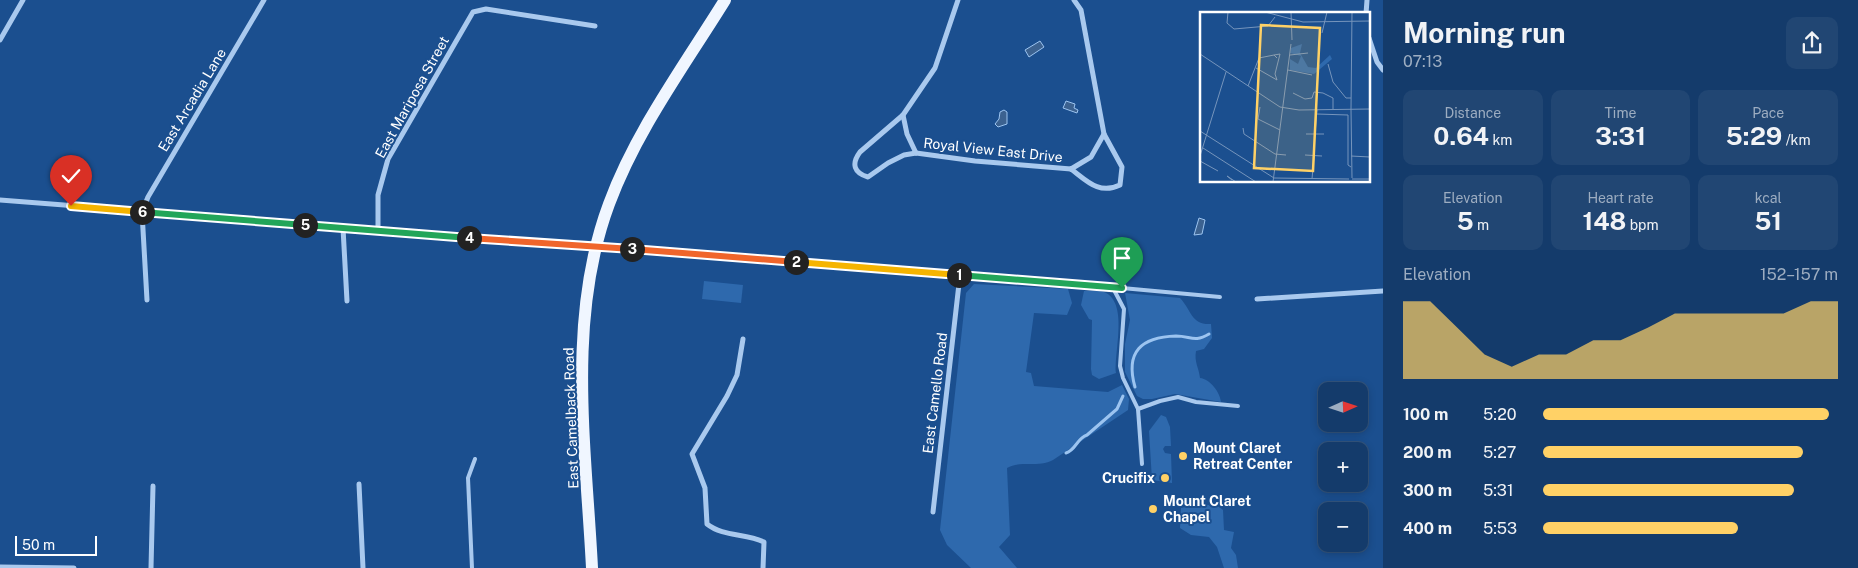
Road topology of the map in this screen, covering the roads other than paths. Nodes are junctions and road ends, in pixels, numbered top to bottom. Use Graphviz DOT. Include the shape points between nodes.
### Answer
graph roads {
  1 [pos="23,0"];
  2 [pos="264,0"];
  3 [pos="725,0"];
  4 [pos="958,0"];
  5 [pos="1074,0"];
  6 [pos="595,26"];
  7 [pos="0,40"];
  8 [pos="1370,41"];
  9 [pos="1383,70"];
  10 [pos="903,115"];
  11 [pos="1104,134"];
  12 [pos="916,153"];
  13 [pos="1071,169"];
  14 [pos="0,200"];
  15 [pos="142,212"];
  16 [pos="344,228"];
  17 [pos="378,230"];
  18 [pos="596,247"];
  19 [pos="960,275"];
  20 [pos="1113,288"];
  21 [pos="1122,288"];
  22 [pos="1383,291"];
  23 [pos="1220,297"];
  24 [pos="1257,299"];
  25 [pos="147,300"];
  26 [pos="347,302"];
  27 [pos="743,339"];
  28 [pos="1238,406"];
  29 [pos="1138,410"];
  30 [pos="475,459"];
  31 [pos="1142,464"];
  32 [pos="359,484"];
  33 [pos="153,486"];
  34 [pos="933,512"];
  35 [pos="0,567"];
  36 [pos="74,568"];
  37 [pos="151,568"];
  38 [pos="363,568"];
  39 [pos="472,568"];
  40 [pos="592,568"];
  41 [pos="764,568"];
  1 -- 7 [label="street"];
  2 -- 15 [label="street, East Arcadia Lane"];
  3 -- 18 [label="main road, East Camelback Road" via="632,151 609,202"];
  4 -- 10 [label="street" via="935,68"];
  5 -- 11 [label="street" via="1082,10"];
  6 -- 17 [label="street, East Mariposa Street" via="477,10 388,158 379,189"];
  8 -- 9 [label="street"];
  10 -- 12 [label="street"];
  10 -- 12 [label="street, Royal View East Drive" via="860,152 854,159 854,167 860,175 868,177 888,163"];
  11 -- 13 [label="street" via="1091,157"];
  11 -- 13 [label="street" via="1122,167 1120,185 1102,190"];
  12 -- 13 [label="street, Royal View East Drive"];
  14 -- 15 [label="street"];
  15 -- 16 [label="street"];
  15 -- 25 [label="street"];
  16 -- 17 [label="street"];
  16 -- 26 [label="street"];
  17 -- 18 [label="street"];
  18 -- 19 [label="street"];
  18 -- 40 [label="main road, East Camelback Road" via="587,304 583,367"];
  19 -- 20 [label="street"];
  19 -- 34 [label="street, East Camello Road"];
  20 -- 21 [label="street"];
  20 -- 29 [label="lane" via="1121,300 1124,317 1121,373"];
  21 -- 23 [label="lane"];
  22 -- 24 [label="street"];
  27 -- 41 [label="street" via="737,375 731,389 692,454 705,488 707,524 714,530 764,542"];
  28 -- 29 [label="lane" via="1178,398"];
  29 -- 31 [label="lane"];
  30 -- 39 [label="lane" via="468,478"];
  32 -- 38 [label="street"];
  33 -- 37 [label="street"];
  35 -- 36 [label="street"];
}
